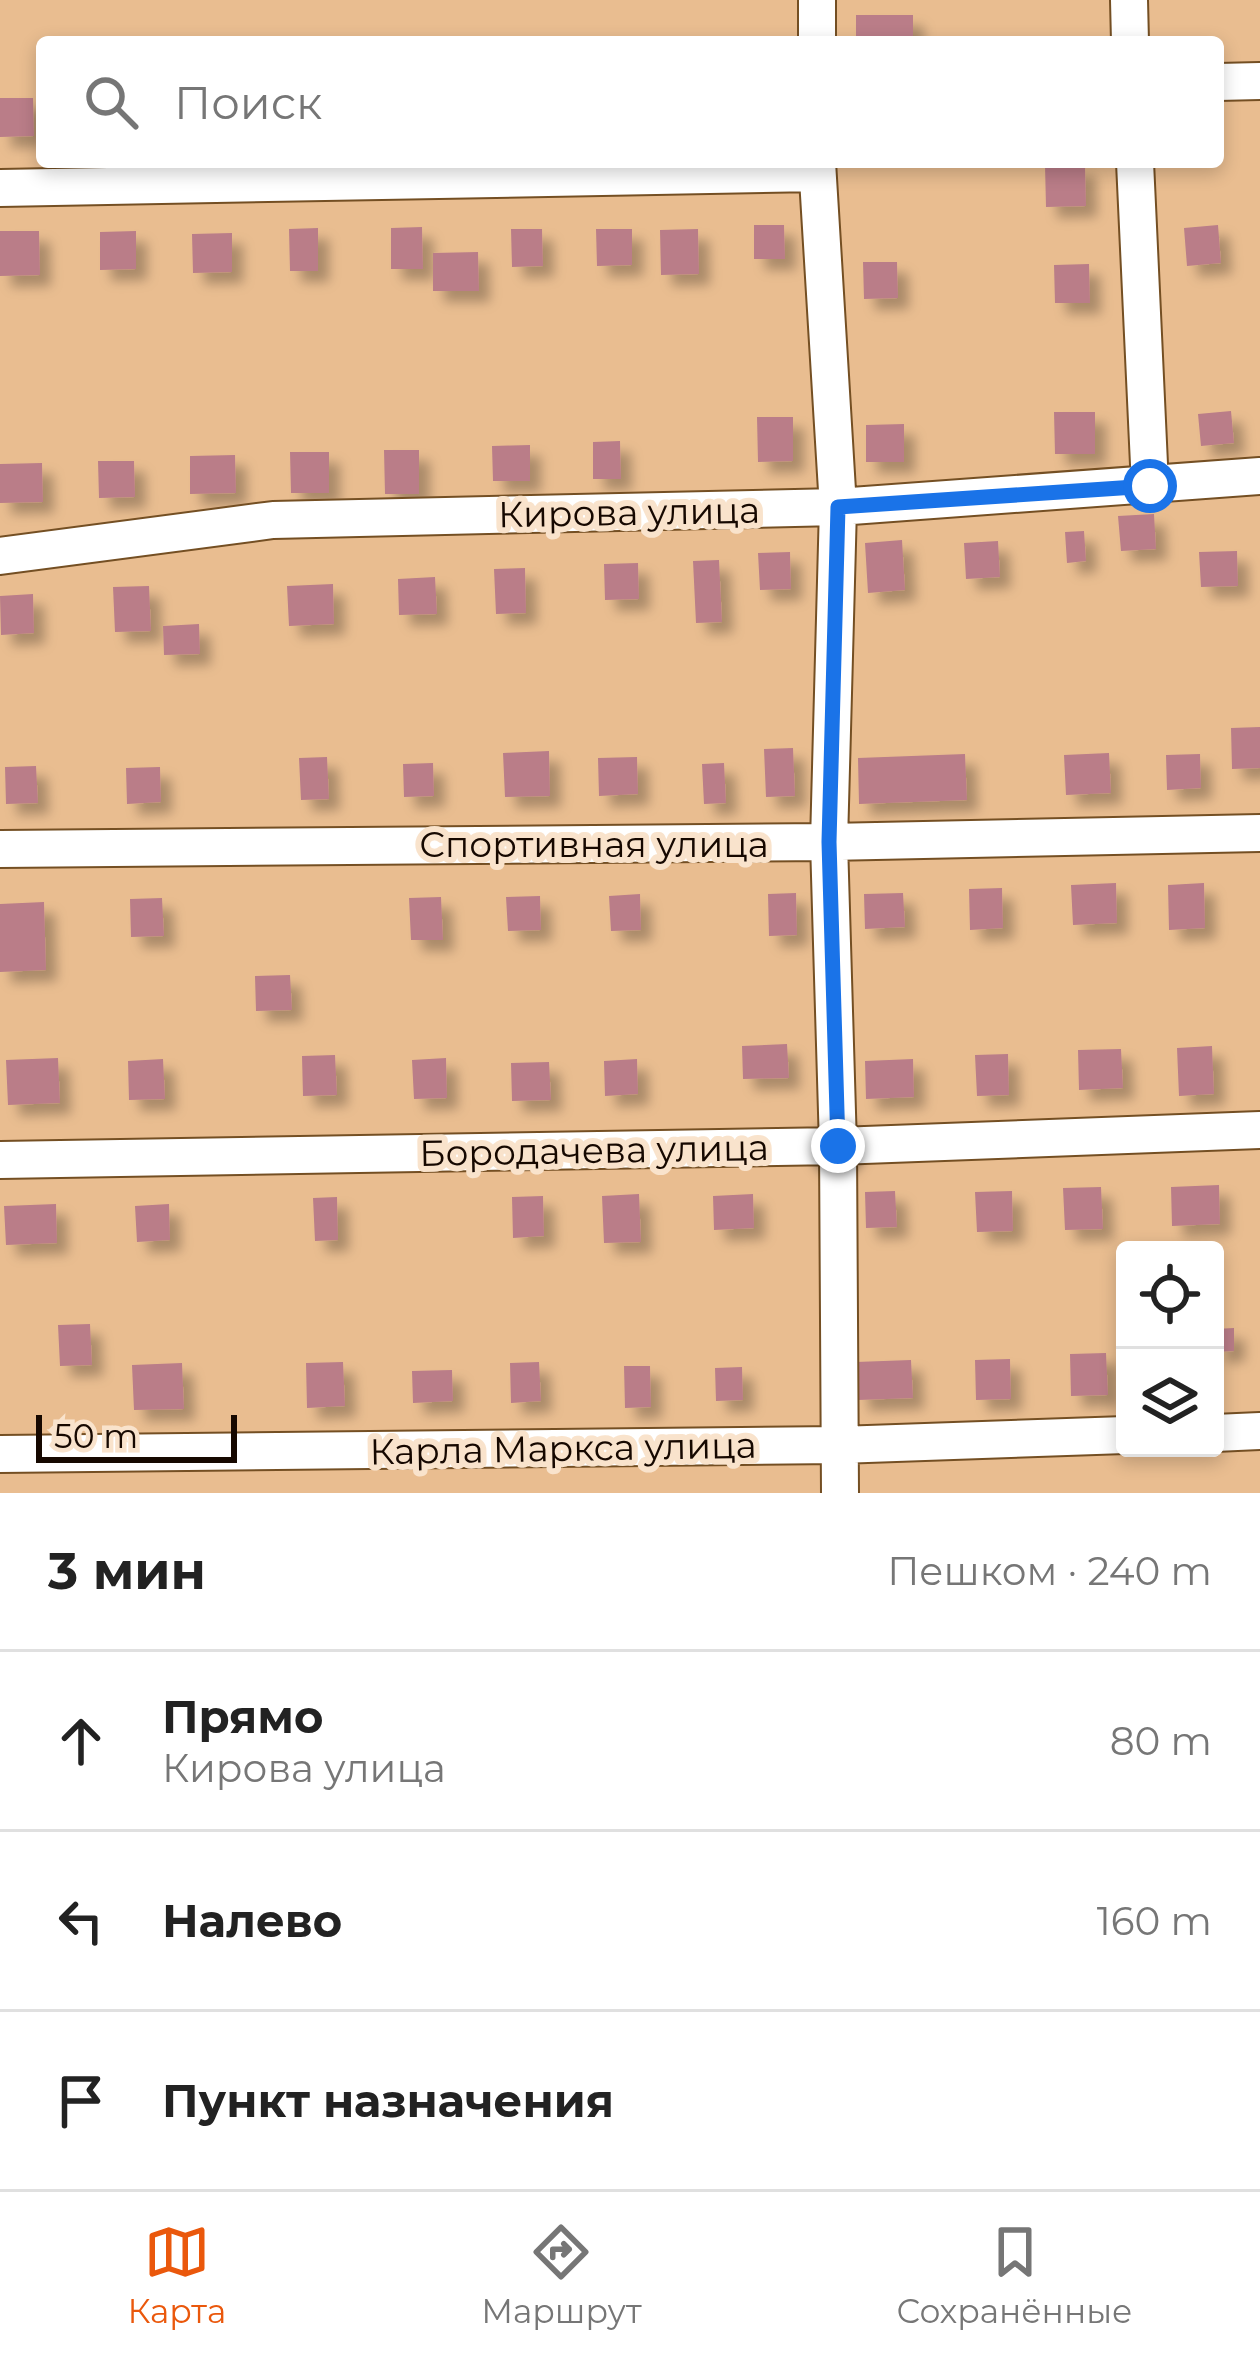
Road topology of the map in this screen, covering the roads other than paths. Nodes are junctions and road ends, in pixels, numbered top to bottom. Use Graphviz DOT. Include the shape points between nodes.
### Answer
graph roads {
  1 [pos="817,0"];
  2 [pos="1129,0"];
  3 [pos="817,36"];
  4 [pos="1130,36"];
  5 [pos="1260,81"];
  6 [pos="1224,82"];
  7 [pos="778,168"];
  8 [pos="817,168"];
  9 [pos="1135,168"];
  10 [pos="0,188"];
  11 [pos="1260,476"];
  12 [pos="1150,486"];
  13 [pos="838,507"];
  14 [pos="0,556"];
  15 [pos="1260,833"];
  16 [pos="829,842"];
  17 [pos="0,849"];
  18 [pos="1260,1130"];
  19 [pos="838,1146"];
  20 [pos="0,1160"];
  21 [pos="1260,1431"];
  22 [pos="1224,1432"];
  23 [pos="1116,1436"];
  24 [pos="839,1445"];
  25 [pos="0,1454"];
  26 [pos="840,1493"];
  1 -- 3 [label="street"];
  2 -- 4 [label="street"];
  5 -- 6 [label="street"];
  7 -- 10 [label="street"];
  8 -- 13 [label="street"];
  9 -- 12 [label="street"];
  11 -- 12 [label="street, Кирова улица"];
  12 -- 13 [label="street, Кирова улица"];
  13 -- 14 [label="street, Кирова улица" via="273,520"];
  13 -- 16 [label="street"];
  15 -- 16 [label="street, Спортивная улица"];
  16 -- 17 [label="street, Спортивная улица"];
  16 -- 19 [label="street"];
  18 -- 19 [label="street, Бородачева улица"];
  19 -- 20 [label="street, Бородачева улица"];
  19 -- 24 [label="street"];
  21 -- 22 [label="street"];
  23 -- 24 [label="street, Карла Маркса улица"];
  24 -- 25 [label="street, Карла Маркса улица"];
  24 -- 26 [label="street"];
}
